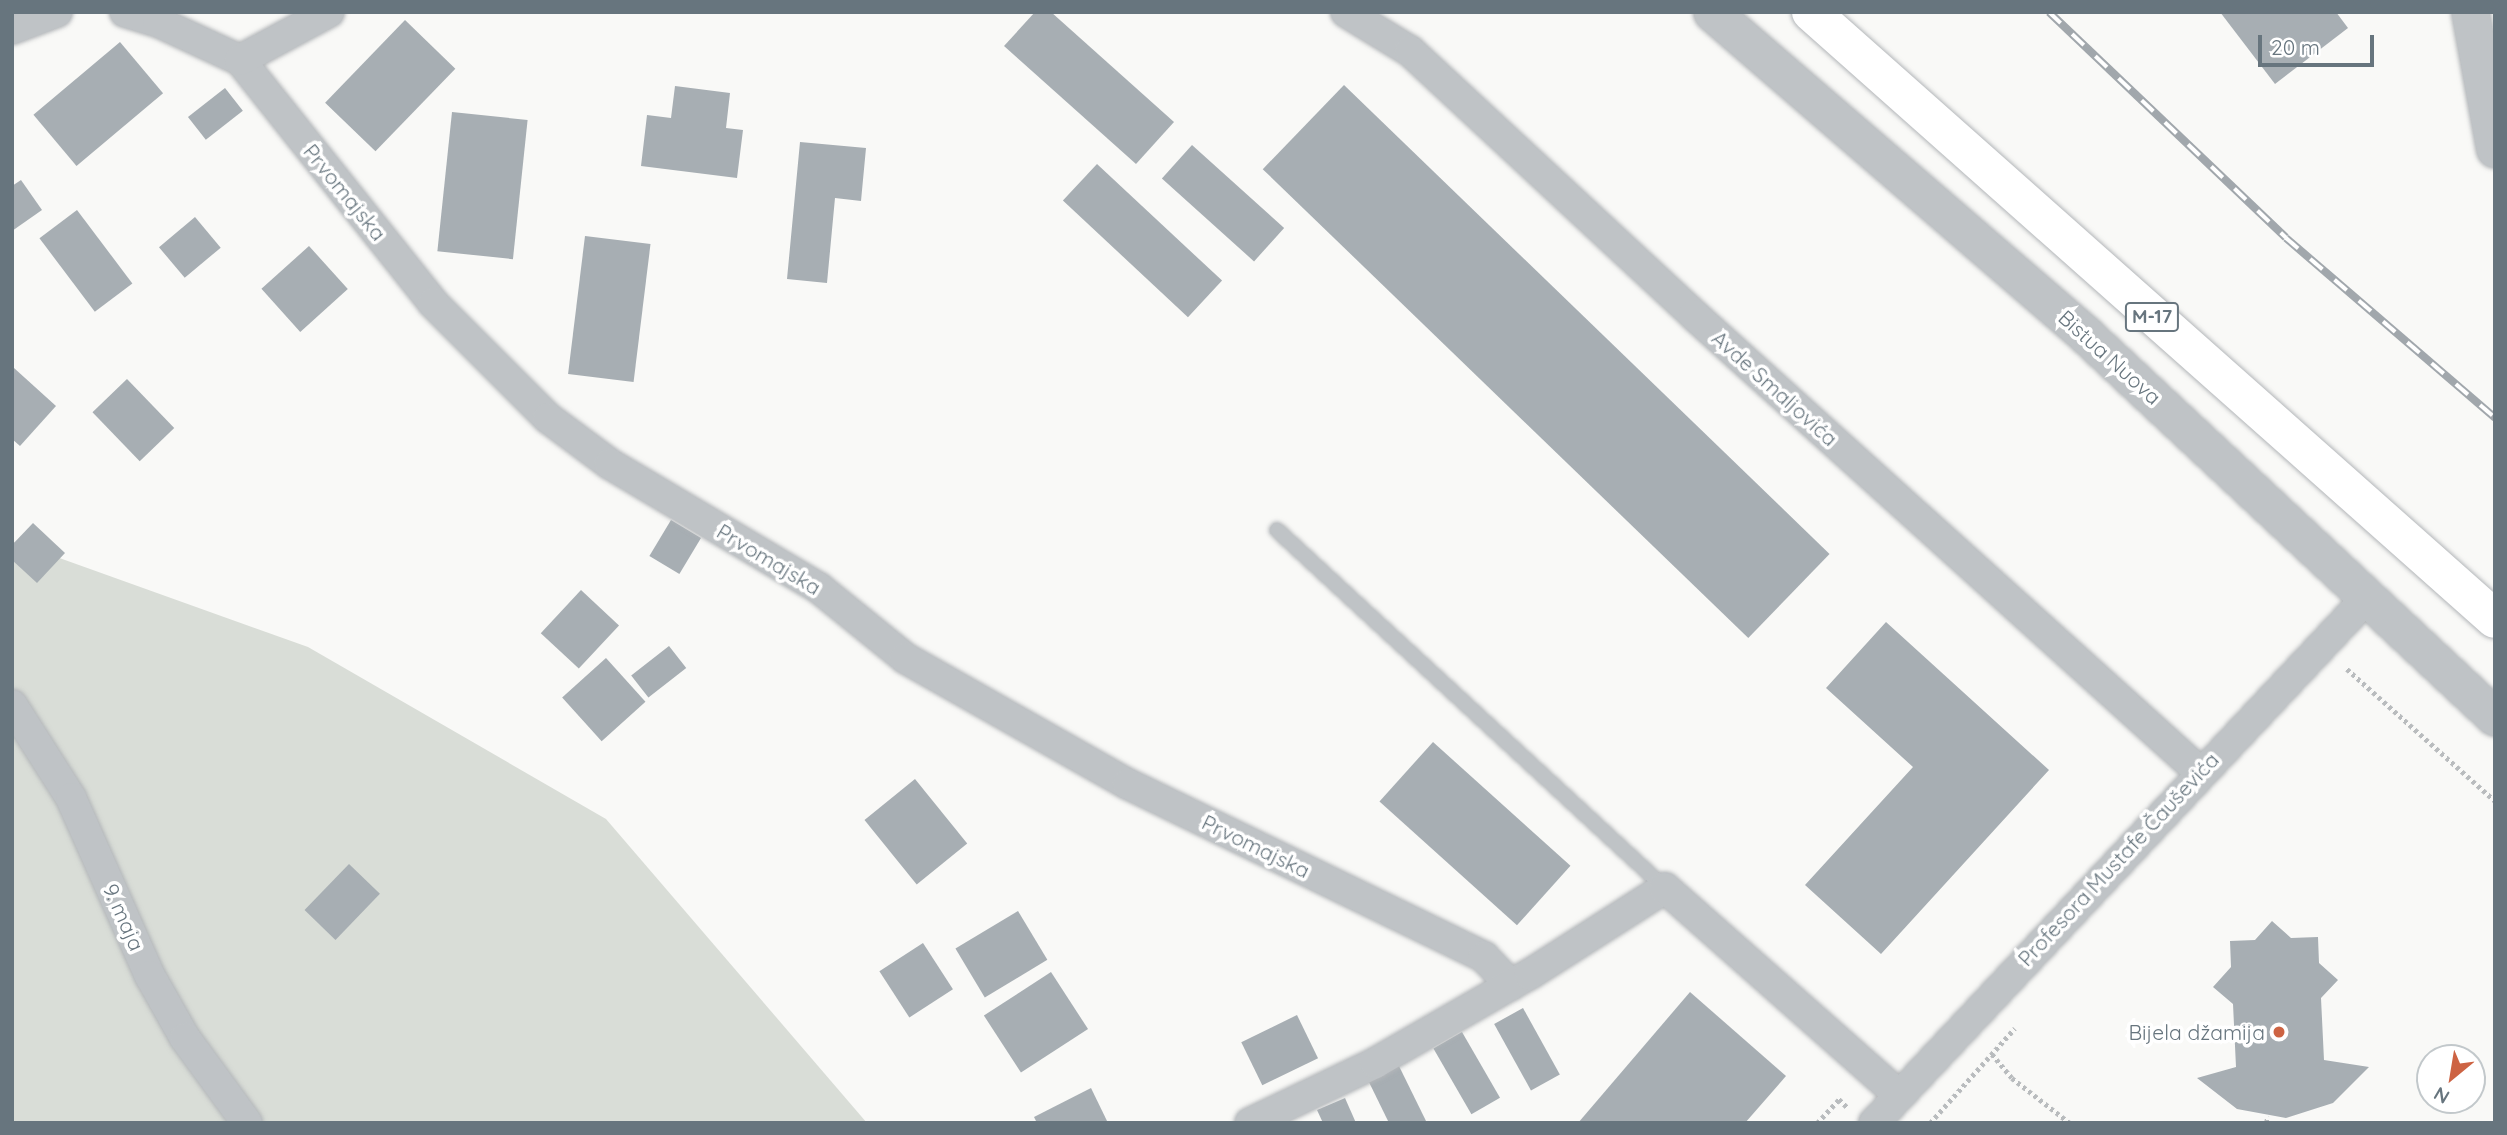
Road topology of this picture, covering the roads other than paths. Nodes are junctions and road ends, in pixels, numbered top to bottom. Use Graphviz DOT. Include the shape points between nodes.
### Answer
graph roads {
  1 [pos="57,12"];
  2 [pos="125,12"];
  3 [pos="329,12"];
  4 [pos="1346,12"];
  5 [pos="1712,12"];
  6 [pos="1811,12"];
  7 [pos="2470,12"];
  8 [pos="12,29"];
  9 [pos="240,61"];
  10 [pos="2493,139"];
  11 [pos="1277,530"];
  12 [pos="2365,600"];
  13 [pos="2495,619"];
  14 [pos="12,705"];
  15 [pos="2495,717"];
  16 [pos="2200,772"];
  17 [pos="1665,888"];
  18 [pos="1511,985"];
  19 [pos="1898,1094"];
  20 [pos="247,1123"];
  21 [pos="1250,1123"];
  22 [pos="1874,1123"];
  1 -- 8 [label="street"];
  2 -- 9 [label="street, Prvomajska" via="158,22"];
  3 -- 9 [label="street"];
  4 -- 16 [label="street, Avde Smaljovića" via="1410,51 1694,315"];
  5 -- 12 [label="street, Bistua Nuova" via="2087,336 2235,470"];
  6 -- 13 [label="highway, M-17"];
  7 -- 10 [label="street"];
  9 -- 18 [label="street, Prvomajska" via="433,303 548,418 610,464 819,588 905,658 1128,784 1484,957"];
  11 -- 17 [label="lane"];
  12 -- 15 [label="street, Bistua Nuova"];
  12 -- 16 [label="street, Profesora Mustafe Čauševića"];
  14 -- 20 [label="street, 9. maja" via="71,798 150,976 179,1028"];
  16 -- 19 [label="street, Profesora Mustafe Čauševića"];
  17 -- 18 [label="street"];
  17 -- 19 [label="street"];
  18 -- 21 [label="street" via="1375,1062"];
  19 -- 22 [label="street, Profesora Mustafe Čauševića"];
}
